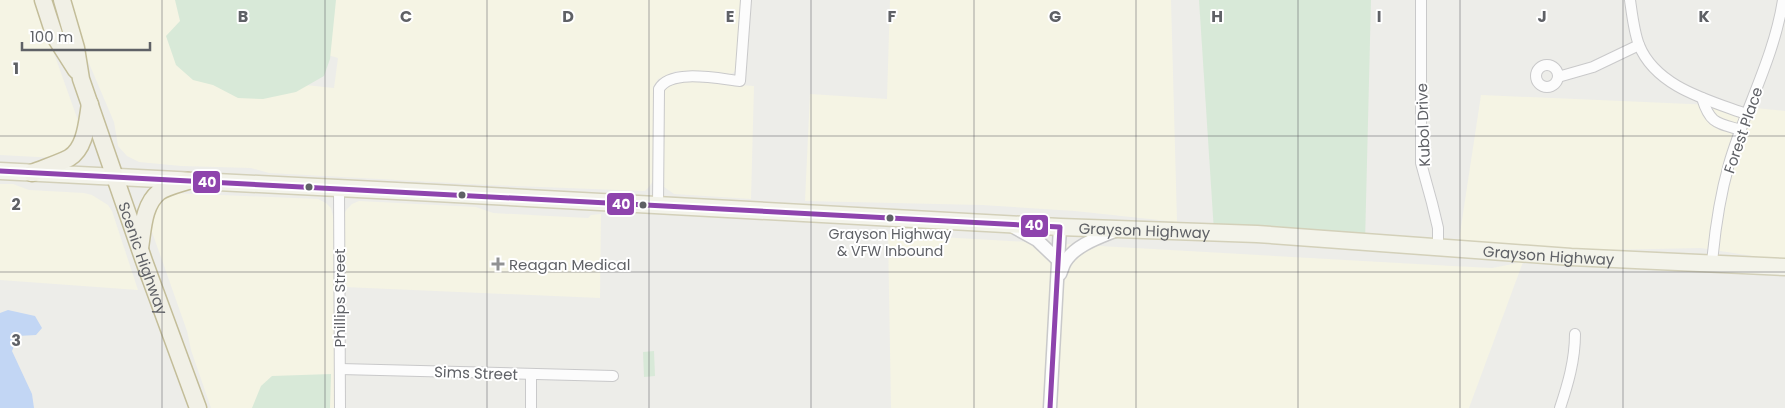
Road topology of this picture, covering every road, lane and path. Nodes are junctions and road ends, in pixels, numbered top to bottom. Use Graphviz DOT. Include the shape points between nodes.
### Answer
graph roads {
  1 [pos="42,0"];
  2 [pos="62,0"];
  3 [pos="746,0"];
  4 [pos="1422,0"];
  5 [pos="1630,0"];
  6 [pos="1783,0"];
  7 [pos="1639,45"];
  8 [pos="1558,76"];
  9 [pos="81,79"];
  10 [pos="1702,98"];
  11 [pos="90,104"];
  12 [pos="1746,114"];
  13 [pos="1741,130"];
  14 [pos="0,171"];
  15 [pos="32,173"];
  16 [pos="115,177"];
  17 [pos="188,181"];
  18 [pos="339,188"];
  19 [pos="658,205"];
  20 [pos="1008,224"];
  21 [pos="1060,227"];
  22 [pos="1117,230"];
  23 [pos="1438,248"];
  24 [pos="140,250"];
  25 [pos="1058,260"];
  26 [pos="1712,262"];
  27 [pos="1785,267"];
  28 [pos="1056,286"];
  29 [pos="1575,334"];
  30 [pos="340,369"];
  31 [pos="531,374"];
  32 [pos="613,376"];
  33 [pos="198,408"];
  34 [pos="340,408"];
  35 [pos="531,408"];
  36 [pos="1050,408"];
  37 [pos="1560,408"];
  1 -- 9 [label="highway, Scenic Highway" via="55,37"];
  2 -- 9 [label="highway, Scenic Highway"];
  3 -- 19 [label="street" via="740,81 678,76 659,89"];
  4 -- 23 [label="street, Kubol Drive" via="1421,163 1438,228"];
  5 -- 7 [label="street"];
  6 -- 12 [label="street, Forest Place" via="1768,60"];
  7 -- 8 [label="street" via="1593,66"];
  7 -- 10 [label="street" via="1649,63 1662,76"];
  9 -- 11 [label="highway, Scenic Highway"];
  10 -- 12 [label="street"];
  10 -- 13 [label="street" via="1712,120"];
  11 -- 15 [label="highway" via="83,139 76,151 69,158"];
  11 -- 16 [label="highway, Scenic Highway"];
  12 -- 13 [label="street, Forest Place"];
  13 -- 26 [label="street, Forest Place" via="1720,199"];
  14 -- 15 [label="main road, Grayson Highway"];
  15 -- 16 [label="main road, Grayson Highway"];
  16 -- 17 [label="main road, Grayson Highway"];
  16 -- 24 [label="highway, Scenic Highway"];
  17 -- 18 [label="main road, Grayson Highway"];
  17 -- 24 [label="highway" via="159,192 151,201"];
  18 -- 19 [label="main road, Grayson Highway"];
  18 -- 30 [label="street, Phillips Street"];
  19 -- 20 [label="main road, Grayson Highway"];
  20 -- 21 [label="main road, Grayson Highway"];
  20 -- 25 [label="street" via="1037,240"];
  21 -- 22 [label="main road, Grayson Highway"];
  21 -- 25 [label="street"];
  22 -- 23 [label="main road, Grayson Highway" via="1257,234"];
  22 -- 28 [label="street" via="1073,253 1065,262"];
  23 -- 26 [label="main road, Grayson Highway"];
  24 -- 33 [label="highway, Scenic Highway"];
  25 -- 28 [label="street"];
  26 -- 27 [label="main road, Grayson Highway"];
  28 -- 36 [label="street"];
  29 -- 37 [label="street" via="1572,369"];
  30 -- 31 [label="street, Sims Street"];
  30 -- 34 [label="street, Phillips Street"];
  31 -- 32 [label="street, Sims Street"];
  31 -- 35 [label="street"];
}
